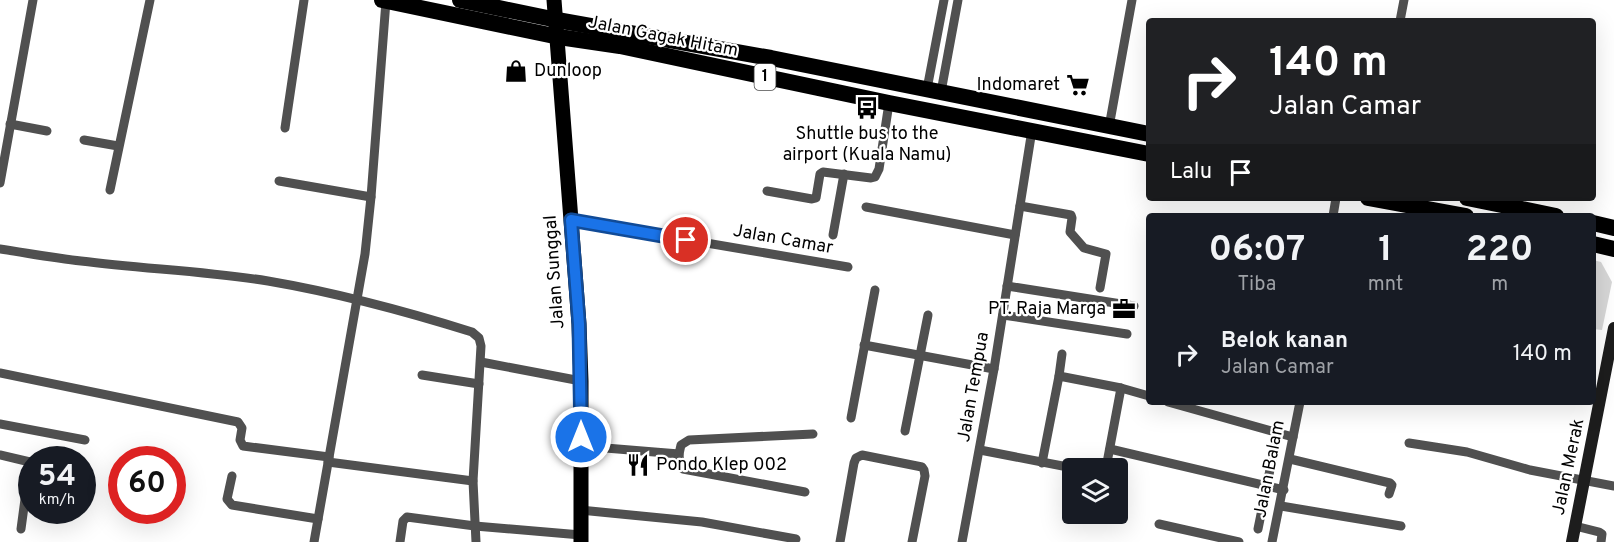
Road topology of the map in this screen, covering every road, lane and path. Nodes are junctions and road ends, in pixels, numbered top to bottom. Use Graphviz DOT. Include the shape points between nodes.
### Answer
graph roads {
  1 [pos="33,0"];
  2 [pos="150,0"];
  3 [pos="304,0"];
  4 [pos="460,0"];
  5 [pos="554,0"];
  6 [pos="944,0"];
  7 [pos="958,0"];
  8 [pos="1132,0"];
  9 [pos="1404,0"];
  10 [pos="384,1"];
  11 [pos="1401,18"];
  12 [pos="557,20"];
  13 [pos="559,37"];
  14 [pos="931,69"];
  15 [pos="946,72"];
  16 [pos="934,91"];
  17 [pos="889,103"];
  18 [pos="10,124"];
  19 [pos="1109,127"];
  20 [pos="285,128"];
  21 [pos="1032,130"];
  22 [pos="47,131"];
  23 [pos="1146,133"];
  24 [pos="84,140"];
  25 [pos="118,146"];
  26 [pos="1146,153"];
  27 [pos="844,174"];
  28 [pos="279,180"];
  29 [pos="0,183"];
  30 [pos="110,190"];
  31 [pos="767,191"];
  32 [pos="371,197"];
  33 [pos="1376,201"];
  34 [pos="1482,201"];
  35 [pos="1020,206"];
  36 [pos="866,207"];
  37 [pos="1404,211"];
  38 [pos="1429,213"];
  39 [pos="1541,213"];
  40 [pos="571,220"];
  41 [pos="1596,225"];
  42 [pos="1614,228"];
  43 [pos="833,235"];
  44 [pos="1015,235"];
  45 [pos="1596,245"];
  46 [pos="0,249"];
  47 [pos="1614,249"];
  48 [pos="848,267"];
  49 [pos="1007,286"];
  50 [pos="1100,288"];
  51 [pos="874,290"];
  52 [pos="358,299"];
  53 [pos="1134,306"];
  54 [pos="928,315"];
  55 [pos="1003,315"];
  56 [pos="1614,328"];
  57 [pos="1126,334"];
  58 [pos="864,345"];
  59 [pos="921,354"];
  60 [pos="1062,354"];
  61 [pos="481,362"];
  62 [pos="994,369"];
  63 [pos="0,373"];
  64 [pos="422,375"];
  65 [pos="1059,376"];
  66 [pos="581,381"];
  67 [pos="1609,382"];
  68 [pos="479,384"];
  69 [pos="1121,388"];
  70 [pos="1146,395"];
  71 [pos="1179,405"];
  72 [pos="1299,405"];
  73 [pos="851,418"];
  74 [pos="0,424"];
  75 [pos="905,431"];
  76 [pos="813,434"];
  77 [pos="1293,437"];
  78 [pos="85,440"];
  79 [pos="1410,443"];
  80 [pos="581,446"];
  81 [pos="1110,449"];
  82 [pos="980,450"];
  83 [pos="1274,450"];
  84 [pos="679,454"];
  85 [pos="0,455"];
  86 [pos="1108,458"];
  87 [pos="329,459"];
  88 [pos="1290,459"];
  89 [pos="1042,463"];
  90 [pos="1062,466"];
  91 [pos="232,476"];
  92 [pos="1584,481"];
  93 [pos="473,482"];
  94 [pos="1614,486"];
  95 [pos="1265,487"];
  96 [pos="1284,490"];
  97 [pos="805,492"];
  98 [pos="1389,494"];
  99 [pos="1281,506"];
  100 [pos="580,510"];
  101 [pos="318,519"];
  102 [pos="1159,524"];
  103 [pos="475,526"];
  104 [pos="1401,526"];
  105 [pos="1575,526"];
  106 [pos="21,529"];
  107 [pos="1258,529"];
  108 [pos="796,538"];
  109 [pos="581,539"];
  110 [pos="314,542"];
  111 [pos="400,542"];
  112 [pos="476,542"];
  113 [pos="840,542"];
  114 [pos="912,542"];
  115 [pos="962,542"];
  116 [pos="1239,542"];
  117 [pos="1272,542"];
  118 [pos="1572,542"];
  119 [pos="1601,542"];
  1 -- 18 [label="street"];
  2 -- 25 [label="street"];
  3 -- 20 [label="street"];
  4 -- 12 [label="highway, Jalan Gagak Hitam / 1"];
  5 -- 12 [label="main road, Jalan Sunggal"];
  6 -- 14 [label="street"];
  7 -- 15 [label="street"];
  8 -- 19 [label="street"];
  9 -- 11 [label="street"];
  10 -- 13 [label="highway, Jalan Gagak Hitam / 1"];
  10 -- 32 [label="street"];
  12 -- 13 [label="main road, Jalan Sunggal"];
  12 -- 16 [label="highway, Jalan Gagak Hitam / 1"];
  13 -- 17 [label="highway, Jalan Gagak Hitam / 1" via="620,46"];
  13 -- 40 [label="main road, Jalan Sunggal"];
  14 -- 15 [label="street"];
  14 -- 16 [label="street"];
  15 -- 16 [label="street"];
  16 -- 19 [label="highway, Jalan Gagak Hitam / 1"];
  17 -- 21 [label="highway, Jalan Gagak Hitam / 1"];
  17 -- 27 [label="street" via="878,173 871,178"];
  18 -- 22 [label="street"];
  18 -- 29 [label="street"];
  19 -- 23 [label="highway, Jalan Gagak Hitam / 1"];
  21 -- 26 [label="highway, Jalan Gagak Hitam / 1"];
  21 -- 35 [label="street, Jalan Tempua"];
  24 -- 25 [label="street"];
  25 -- 30 [label="street"];
  27 -- 31 [label="street" via="820,174 816,198 812,199"];
  27 -- 43 [label="street"];
  28 -- 32 [label="street"];
  32 -- 52 [label="street"];
  33 -- 37 [label="highway"];
  34 -- 39 [label="highway"];
  35 -- 44 [label="street, Jalan Tempua"];
  35 -- 50 [label="street" via="1071,215 1070,231 1083,248 1106,254"];
  36 -- 44 [label="street"];
  37 -- 38 [label="highway"];
  40 -- 48 [label="street, Jalan Camar"];
  40 -- 66 [label="main road, Jalan Sunggal"];
  41 -- 42 [label="highway"];
  44 -- 49 [label="street, Jalan Tempua"];
  45 -- 47 [label="highway"];
  46 -- 52 [label="street" via="269,281"];
  49 -- 53 [label="street"];
  49 -- 55 [label="street, Jalan Tempua"];
  51 -- 58 [label="street"];
  52 -- 61 [label="street" via="472,332 481,342"];
  52 -- 87 [label="street"];
  54 -- 59 [label="street"];
  55 -- 57 [label="street"];
  55 -- 62 [label="street, Jalan Tempua"];
  56 -- 67 [label="street, Jalan Merak"];
  58 -- 59 [label="street"];
  58 -- 73 [label="street"];
  59 -- 62 [label="street"];
  59 -- 75 [label="street"];
  60 -- 65 [label="street"];
  61 -- 66 [label="street"];
  61 -- 68 [label="street"];
  62 -- 82 [label="street, Jalan Tempua"];
  63 -- 87 [label="street" via="238,422 243,446"];
  64 -- 68 [label="street"];
  65 -- 69 [label="street"];
  65 -- 89 [label="street"];
  66 -- 80 [label="main road, Jalan Sunggal"];
  67 -- 92 [label="street, Jalan Merak"];
  68 -- 93 [label="street"];
  69 -- 70 [label="street"];
  69 -- 81 [label="street"];
  71 -- 77 [label="street"];
  72 -- 77 [label="street, Jalan Balam"];
  74 -- 78 [label="street"];
  76 -- 84 [label="street" via="689,440 681,445"];
  77 -- 88 [label="street, Jalan Balam"];
  79 -- 92 [label="street" via="1467,452"];
  80 -- 84 [label="street"];
  80 -- 100 [label="main road, Jalan Sunggal"];
  81 -- 86 [label="street"];
  81 -- 95 [label="street"];
  82 -- 89 [label="street"];
  82 -- 115 [label="street, Jalan Tempua"];
  83 -- 95 [label="street"];
  84 -- 97 [label="street" via="683,469"];
  85 -- 106 [label="street" via="30,462"];
  87 -- 93 [label="street"];
  87 -- 101 [label="street"];
  88 -- 96 [label="street, Jalan Balam"];
  88 -- 98 [label="street" via="1390,483"];
  89 -- 90 [label="street"];
  91 -- 101 [label="street" via="227,499 232,505"];
  92 -- 94 [label="street"];
  92 -- 105 [label="street, Jalan Merak"];
  93 -- 103 [label="street"];
  95 -- 96 [label="street"];
  95 -- 107 [label="street"];
  96 -- 99 [label="street, Jalan Balam"];
  99 -- 104 [label="street"];
  99 -- 117 [label="street, Jalan Balam"];
  100 -- 108 [label="street" via="702,522"];
  100 -- 109 [label="main road, Jalan Sunggal"];
  101 -- 110 [label="street"];
  102 -- 116 [label="street"];
  103 -- 109 [label="street"];
  103 -- 111 [label="street" via="406,517"];
  103 -- 112 [label="street"];
  105 -- 118 [label="street, Jalan Merak"];
  105 -- 119 [label="street" via="1599,531"];
  113 -- 114 [label="street" via="854,463 861,454 924,470"];
}
